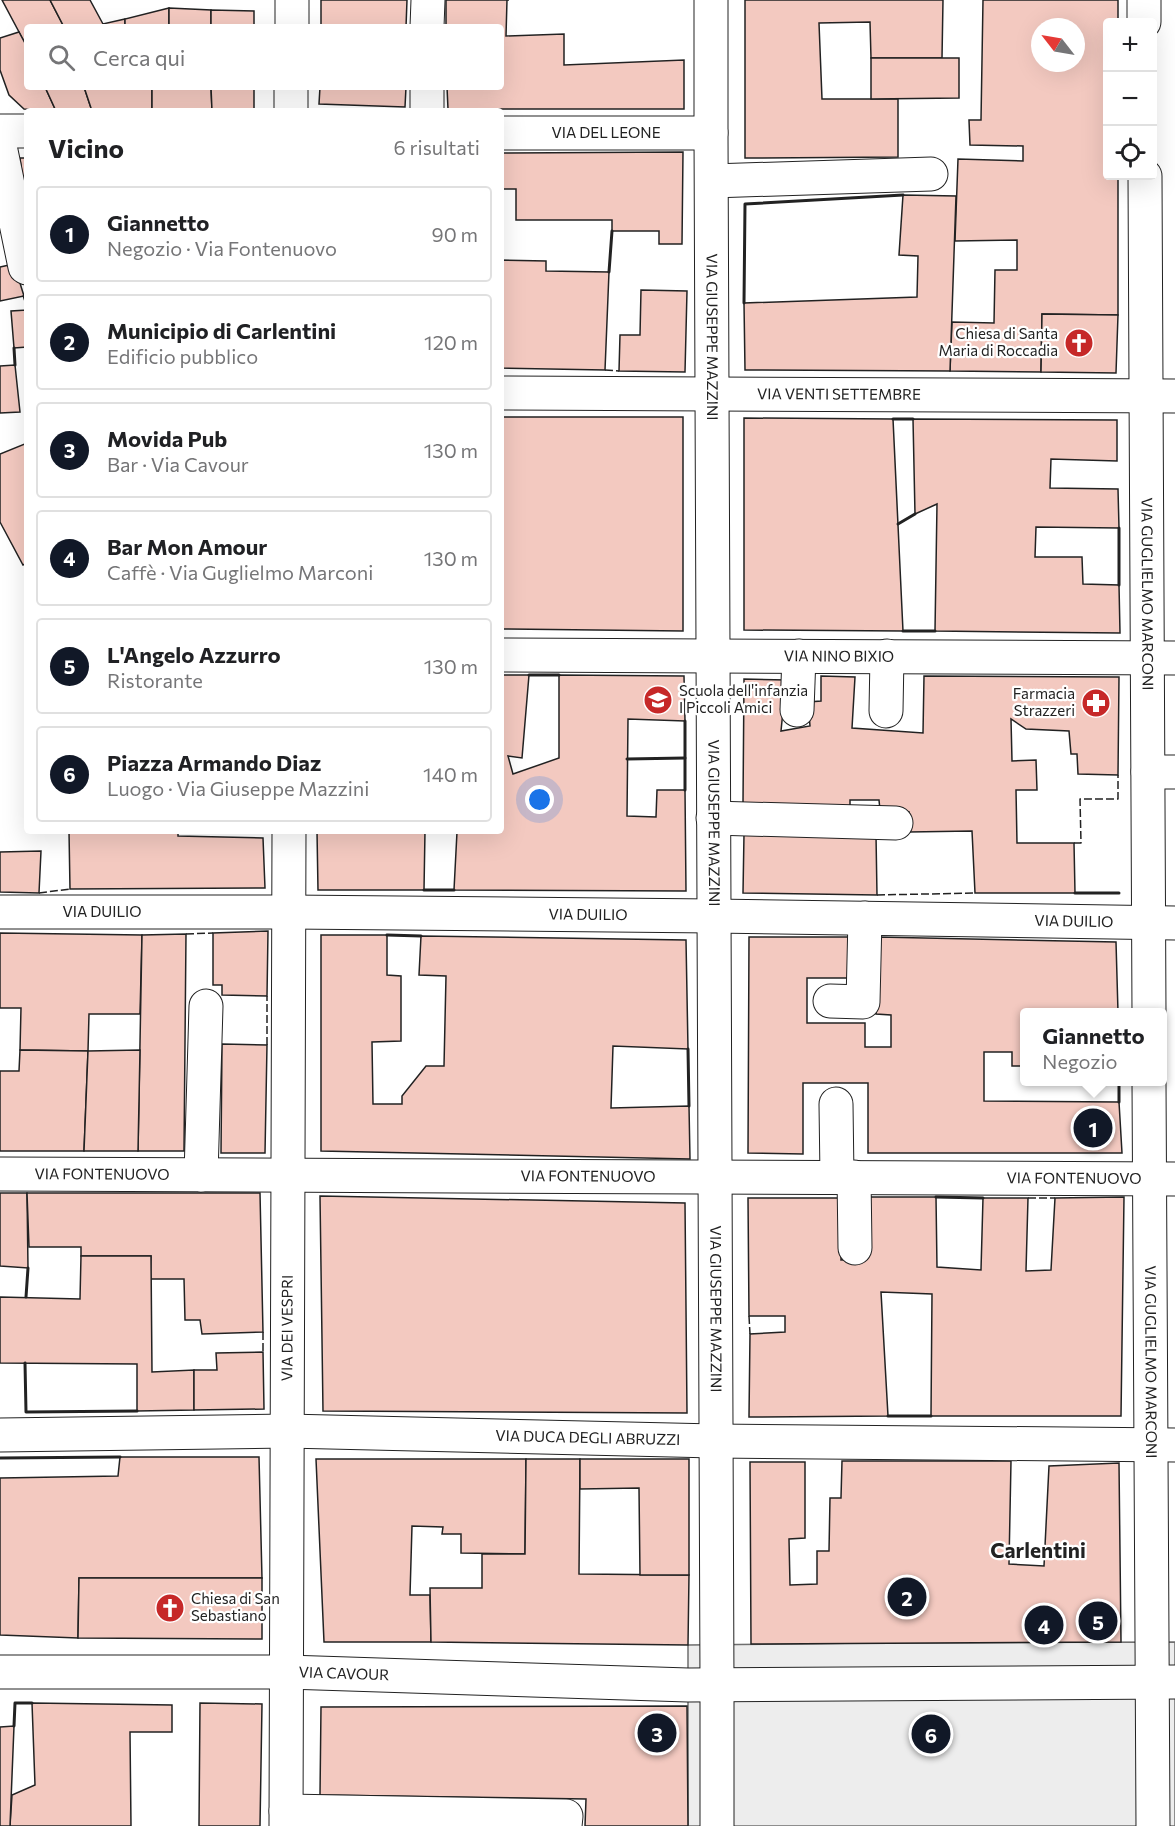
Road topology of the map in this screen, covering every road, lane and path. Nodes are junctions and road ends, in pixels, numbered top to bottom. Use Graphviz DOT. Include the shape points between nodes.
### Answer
graph roads {
  1 [pos="292,0"];
  2 [pos="428,0"];
  3 [pos="711,0"];
  4 [pos="1144,0"];
  5 [pos="1144,18"];
  6 [pos="292,24"];
  7 [pos="427,24"];
  8 [pos="291,90"];
  9 [pos="427,90"];
  10 [pos="291,108"];
  11 [pos="427,108"];
  12 [pos="0,131"];
  13 [pos="24,131"];
  14 [pos="504,133"];
  15 [pos="711,134"];
  16 [pos="0,146"];
  17 [pos="930,174"];
  18 [pos="1145,180"];
  19 [pos="712,181"];
  20 [pos="24,262"];
  21 [pos="504,393"];
  22 [pos="712,394"];
  23 [pos="1160,396"];
  24 [pos="504,655"];
  25 [pos="799,656"];
  26 [pos="887,656"];
  27 [pos="713,657"];
  28 [pos="1161,658"];
  29 [pos="797,710"];
  30 [pos="886,711"];
  31 [pos="1161,772"];
  32 [pos="713,818"];
  33 [pos="896,823"];
  34 [pos="289,834"];
  35 [pos="0,912"];
  36 [pos="289,912"];
  37 [pos="714,916"];
  38 [pos="866,918"];
  39 [pos="1162,923"];
  40 [pos="830,1001"];
  41 [pos="206,1006"];
  42 [pos="1150,1008"];
  43 [pos="1150,1086"];
  44 [pos="836,1104"];
  45 [pos="0,1174"];
  46 [pos="288,1174"];
  47 [pos="201,1175"];
  48 [pos="714,1176"];
  49 [pos="845,1177"];
  50 [pos="1162,1179"];
  51 [pos="855,1248"];
  52 [pos="287,1431"];
  53 [pos="0,1435"];
  54 [pos="715,1441"];
  55 [pos="1163,1445"];
  56 [pos="0,1672"];
  57 [pos="287,1672"];
  58 [pos="1164,1682"];
  59 [pos="702,1685"];
  60 [pos="286,1818"];
  61 [pos="459,1820"];
  62 [pos="565,1826"];
  63 [pos="717,1826"];
  64 [pos="1153,1826"];
  1 -- 6 [label="street"];
  2 -- 7 [label="street"];
  3 -- 15 [label="street, VIA GIUSEPPE MAZZINI"];
  4 -- 5 [label="street"];
  8 -- 10 [label="street"];
  9 -- 11 [label="street"];
  12 -- 13 [label="street"];
  14 -- 15 [label="street, VIA DEL LEONE"];
  15 -- 19 [label="street, VIA GIUSEPPE MAZZINI"];
  16 -- 20 [label="street"];
  17 -- 19 [label="street"];
  18 -- 23 [label="street, VIA GUGLIELMO MARCONI"];
  19 -- 22 [label="street, VIA GIUSEPPE MAZZINI"];
  21 -- 22 [label="street, VIA VENTI SETTEMBRE"];
  22 -- 23 [label="street, VIA VENTI SETTEMBRE"];
  22 -- 27 [label="street, VIA GIUSEPPE MAZZINI"];
  23 -- 28 [label="street, VIA GUGLIELMO MARCONI"];
  24 -- 27 [label="street, VIA NINO BIXIO"];
  25 -- 26 [label="street, VIA NINO BIXIO"];
  25 -- 27 [label="street, VIA NINO BIXIO"];
  25 -- 29 [label="street"];
  26 -- 28 [label="street, VIA NINO BIXIO"];
  26 -- 30 [label="street"];
  27 -- 32 [label="street, VIA GIUSEPPE MAZZINI"];
  28 -- 31 [label="street, VIA GUGLIELMO MARCONI"];
  31 -- 39 [label="street, VIA GUGLIELMO MARCONI"];
  32 -- 33 [label="street"];
  32 -- 37 [label="street, VIA GIUSEPPE MAZZINI"];
  34 -- 36 [label="street, VIA DEI VESPRI"];
  35 -- 36 [label="street, VIA DUILIO"];
  36 -- 37 [label="street, VIA DUILIO"];
  36 -- 46 [label="street, VIA DEI VESPRI"];
  37 -- 38 [label="street, VIA DUILIO"];
  37 -- 48 [label="street, VIA GIUSEPPE MAZZINI"];
  38 -- 39 [label="street, VIA DUILIO"];
  38 -- 40 [label="street" via="863,1002"];
  39 -- 42 [label="street, VIA GUGLIELMO MARCONI"];
  41 -- 47 [label="street"];
  43 -- 50 [label="street, VIA GUGLIELMO MARCONI"];
  44 -- 49 [label="street"];
  45 -- 47 [label="street, VIA FONTENUOVO"];
  46 -- 47 [label="street, VIA FONTENUOVO"];
  46 -- 48 [label="street, VIA FONTENUOVO"];
  46 -- 52 [label="street, VIA DEI VESPRI"];
  48 -- 49 [label="street, VIA FONTENUOVO"];
  48 -- 54 [label="street, VIA GIUSEPPE MAZZINI"];
  49 -- 50 [label="street, VIA FONTENUOVO"];
  49 -- 51 [label="street"];
  50 -- 55 [label="street, VIA GUGLIELMO MARCONI"];
  52 -- 53 [label="street, VIA DUCA DEGLI ABRUZZI"];
  52 -- 54 [label="street, VIA DUCA DEGLI ABRUZZI"];
  52 -- 57 [label="street, VIA DEI VESPRI"];
  54 -- 55 [label="street, VIA DUCA DEGLI ABRUZZI"];
  54 -- 59 [label="street, VIA GIUSEPPE MAZZINI" via="717,1644"];
  55 -- 58 [label="street, VIA GUGLIELMO MARCONI" via="1153,1642"];
  56 -- 57 [label="street, VIA CAVOUR"];
  57 -- 59 [label="street, VIA CAVOUR"];
  57 -- 60 [label="street, VIA DEI VESPRI"];
  58 -- 59 [label="street, VIA CAVOUR"];
  58 -- 64 [label="street, VIA GUGLIELMO MARCONI"];
  59 -- 63 [label="street, VIA GIUSEPPE MAZZINI"];
  60 -- 61 [label="street"];
  61 -- 62 [label="street" via="566,1816"];
}
